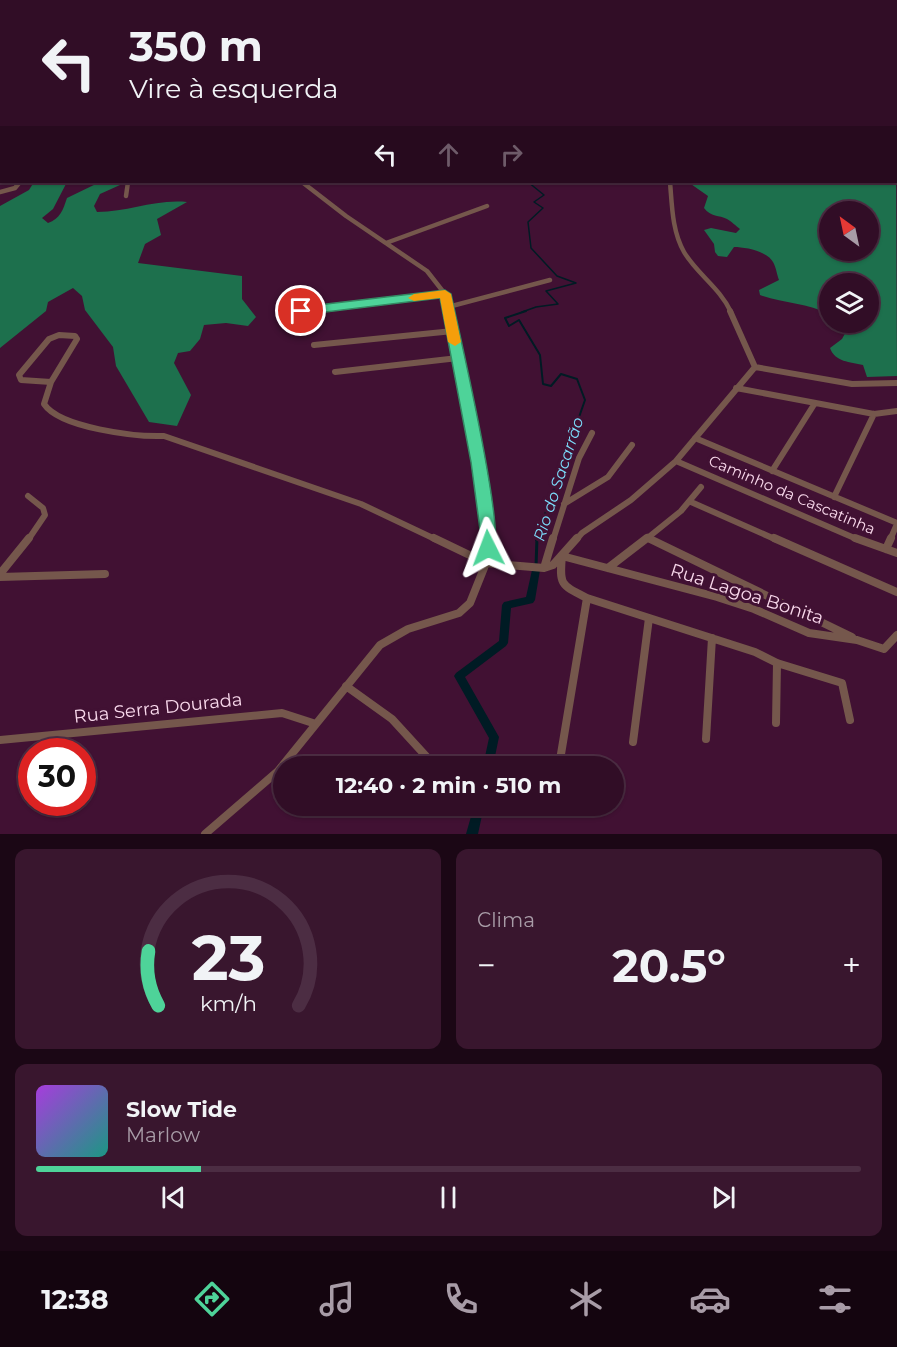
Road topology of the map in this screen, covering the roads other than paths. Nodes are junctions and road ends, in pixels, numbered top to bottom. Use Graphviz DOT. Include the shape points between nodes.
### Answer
graph roads {
  1 [pos="19,183"];
  2 [pos="128,183"];
  3 [pos="303,183"];
  4 [pos="671,183"];
  5 [pos="0,192"];
  6 [pos="126,196"];
  7 [pos="487,206"];
  8 [pos="386,243"];
  9 [pos="550,280"];
  10 [pos="445,294"];
  11 [pos="448,307"];
  12 [pos="301,311"];
  13 [pos="453,331"];
  14 [pos="314,345"];
  15 [pos="458,358"];
  16 [pos="755,367"];
  17 [pos="335,372"];
  18 [pos="53,382"];
  19 [pos="897,383"];
  20 [pos="736,388"];
  21 [pos="814,404"];
  22 [pos="897,411"];
  23 [pos="874,414"];
  24 [pos="592,433"];
  25 [pos="695,438"];
  26 [pos="632,445"];
  27 [pos="676,461"];
  28 [pos="772,471"];
  29 [pos="701,487"];
  30 [pos="28,496"];
  31 [pos="834,497"];
  32 [pos="691,502"];
  33 [pos="564,504"];
  34 [pos="897,524"];
  35 [pos="647,538"];
  36 [pos="886,549"];
  37 [pos="897,553"];
  38 [pos="562,556"];
  39 [pos="486,563"];
  40 [pos="542,568"];
  41 [pos="608,568"];
  42 [pos="105,574"];
  43 [pos="0,575"];
  44 [pos="897,592"];
  45 [pos="587,598"];
  46 [pos="649,618"];
  47 [pos="897,635"];
  48 [pos="712,638"];
  49 [pos="857,640"];
  50 [pos="777,663"];
  51 [pos="346,686"];
  52 [pos="850,720"];
  53 [pos="776,723"];
  54 [pos="316,724"];
  55 [pos="706,739"];
  56 [pos="0,740"];
  57 [pos="633,742"];
  58 [pos="561,754"];
  59 [pos="426,756"];
  60 [pos="205,834"];
  1 -- 5 [label="street"];
  2 -- 6 [label="street"];
  3 -- 8 [label="street"];
  4 -- 16 [label="street" via="674,226 684,252 726,302"];
  7 -- 8 [label="street"];
  8 -- 10 [label="street" via="428,271"];
  9 -- 11 [label="street"];
  10 -- 11 [label="street"];
  10 -- 12 [label="street"];
  11 -- 13 [label="street"];
  13 -- 14 [label="street"];
  13 -- 15 [label="street"];
  15 -- 17 [label="street"];
  15 -- 39 [label="street" via="489,533"];
  16 -- 19 [label="street" via="852,384"];
  16 -- 20 [label="street"];
  18 -- 18 [label="street" via="77,339 75,336 54,336 19,375 21,380"];
  18 -- 39 [label="street" via="44,404 50,412 93,428 140,437 164,436 361,504"];
  20 -- 21 [label="street"];
  20 -- 25 [label="street"];
  21 -- 23 [label="street"];
  21 -- 28 [label="street"];
  22 -- 23 [label="street"];
  23 -- 31 [label="street"];
  24 -- 33 [label="street"];
  25 -- 27 [label="street"];
  25 -- 28 [label="street"];
  26 -- 33 [label="street" via="608,477"];
  27 -- 36 [label="street, Caminho da Cascatinha"];
  27 -- 38 [label="street" via="631,500 582,533"];
  28 -- 31 [label="street"];
  29 -- 32 [label="street"];
  30 -- 43 [label="street" via="43,508 45,515"];
  31 -- 34 [label="street"];
  32 -- 35 [label="street"];
  32 -- 44 [label="street"];
  33 -- 40 [label="street"];
  34 -- 36 [label="street"];
  35 -- 41 [label="street"];
  35 -- 49 [label="street"];
  36 -- 37 [label="street, Caminho da Cascatinha"];
  38 -- 40 [label="street" via="553,565"];
  38 -- 41 [label="street, Rua Lagoa Bonita"];
  38 -- 45 [label="street" via="560,579 566,587"];
  39 -- 40 [label="street"];
  39 -- 51 [label="street" via="465,608 394,634"];
  41 -- 49 [label="street, Rua Lagoa Bonita" via="726,600 809,633"];
  42 -- 43 [label="street"];
  45 -- 46 [label="street"];
  45 -- 58 [label="street"];
  46 -- 48 [label="street"];
  46 -- 57 [label="street"];
  47 -- 49 [label="street, Rua Lagoa Bonita" via="888,647 881,648"];
  48 -- 50 [label="street"];
  48 -- 55 [label="street"];
  50 -- 52 [label="street" via="842,683"];
  50 -- 53 [label="street"];
  51 -- 54 [label="street"];
  51 -- 59 [label="street" via="392,719"];
  54 -- 56 [label="street, Rua Serra Dourada" via="282,713"];
  54 -- 60 [label="street" via="278,771"];
}
